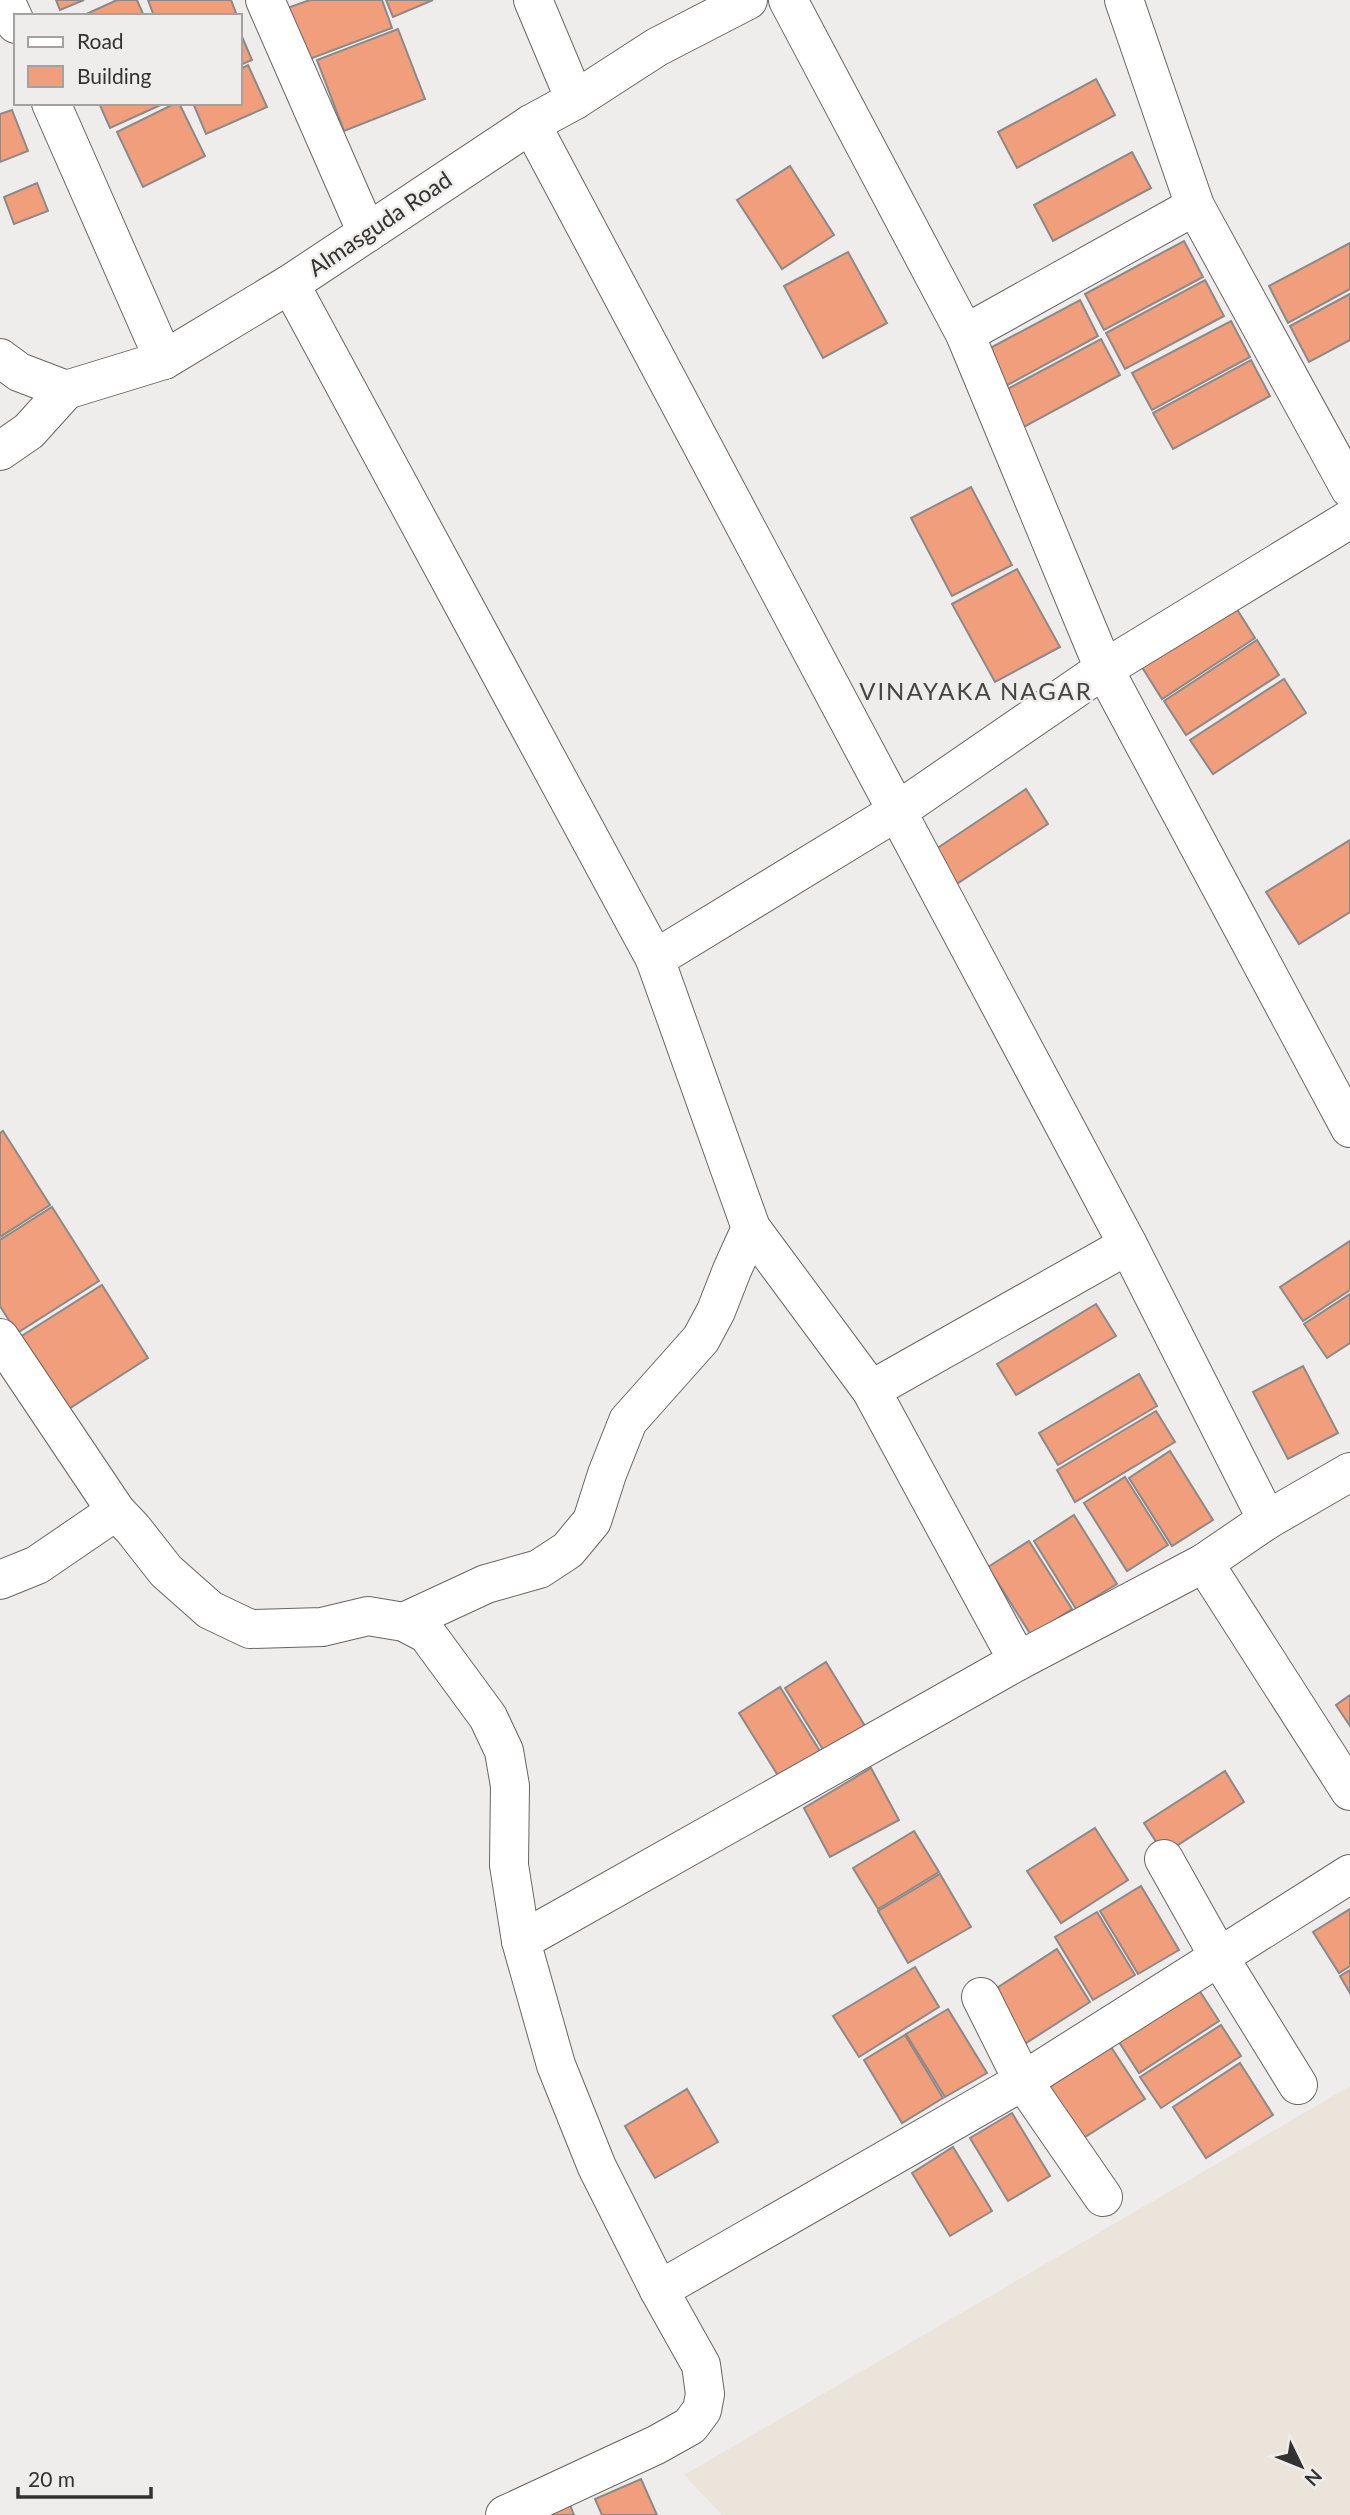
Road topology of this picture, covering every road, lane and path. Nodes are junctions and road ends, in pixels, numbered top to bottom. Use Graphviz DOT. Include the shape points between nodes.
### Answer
graph roads {
  1 [pos="5,0"];
  2 [pos="265,0"];
  3 [pos="533,0"];
  4 [pos="748,0"];
  5 [pos="788,0"];
  6 [pos="1124,0"];
  7 [pos="14,20"];
  8 [pos="575,100"];
  9 [pos="52,105"];
  10 [pos="531,124"];
  11 [pos="1195,206"];
  12 [pos="367,233"];
  13 [pos="290,284"];
  14 [pos="965,334"];
  15 [pos="0,358"];
  16 [pos="164,360"];
  17 [pos="66,390"];
  18 [pos="0,451"];
  19 [pos="1350,489"];
  20 [pos="1350,519"];
  21 [pos="1104,668"];
  22 [pos="896,812"];
  23 [pos="655,959"];
  24 [pos="1350,1128"];
  25 [pos="751,1228"];
  26 [pos="1128,1245"];
  27 [pos="0,1338"];
  28 [pos="871,1390"];
  29 [pos="1350,1472"];
  30 [pos="116,1511"];
  31 [pos="1267,1520"];
  32 [pos="1204,1563"];
  33 [pos="0,1580"];
  34 [pos="404,1622"];
  35 [pos="1018,1661"];
  36 [pos="1350,1791"];
  37 [pos="1164,1859"];
  38 [pos="1350,1874"];
  39 [pos="521,1941"];
  40 [pos="1219,1957"];
  41 [pos="981,1997"];
  42 [pos="1023,2081"];
  43 [pos="1298,2085"];
  44 [pos="1103,2197"];
  45 [pos="659,2290"];
  46 [pos="505,2515"];
  1 -- 7 [label="street"];
  2 -- 12 [label="street"];
  3 -- 8 [label="street"];
  4 -- 8 [label="street, Almasguda Road" via="657,47"];
  5 -- 14 [label="street"];
  6 -- 11 [label="street"];
  8 -- 10 [label="street, Almasguda Road"];
  9 -- 16 [label="street"];
  10 -- 12 [label="street, Almasguda Road"];
  10 -- 22 [label="street"];
  11 -- 14 [label="street"];
  11 -- 19 [label="street"];
  12 -- 13 [label="street, Almasguda Road"];
  13 -- 16 [label="street, Almasguda Road"];
  13 -- 23 [label="street"];
  14 -- 21 [label="street"];
  15 -- 17 [label="street" via="19,372"];
  16 -- 17 [label="street, Almasguda Road"];
  17 -- 18 [label="street" via="29,431"];
  20 -- 21 [label="street"];
  21 -- 22 [label="street"];
  21 -- 24 [label="street"];
  22 -- 23 [label="street"];
  22 -- 26 [label="street"];
  23 -- 25 [label="street"];
  25 -- 28 [label="street"];
  25 -- 34 [label="street" via="701,1339 628,1421 592,1521 568,1550 539,1569 486,1584"];
  26 -- 28 [label="street"];
  26 -- 31 [label="street"];
  27 -- 30 [label="street"];
  28 -- 35 [label="street"];
  29 -- 31 [label="street"];
  30 -- 33 [label="street" via="37,1565"];
  30 -- 34 [label="street" via="166,1571 201,1603 250,1629 321,1627 368,1616"];
  31 -- 32 [label="street"];
  32 -- 35 [label="street"];
  32 -- 36 [label="street"];
  34 -- 39 [label="street" via="427,1634 488,1717 504,1751 510,1786 509,1865"];
  35 -- 39 [label="street"];
  37 -- 40 [label="street"];
  38 -- 40 [label="street"];
  39 -- 45 [label="street" via="556,2065 597,2168"];
  40 -- 42 [label="street"];
  40 -- 43 [label="street"];
  41 -- 42 [label="street"];
  42 -- 44 [label="street"];
  42 -- 45 [label="street"];
  45 -- 46 [label="street" via="701,2365 702,2410 690,2426 656,2445"];
}
